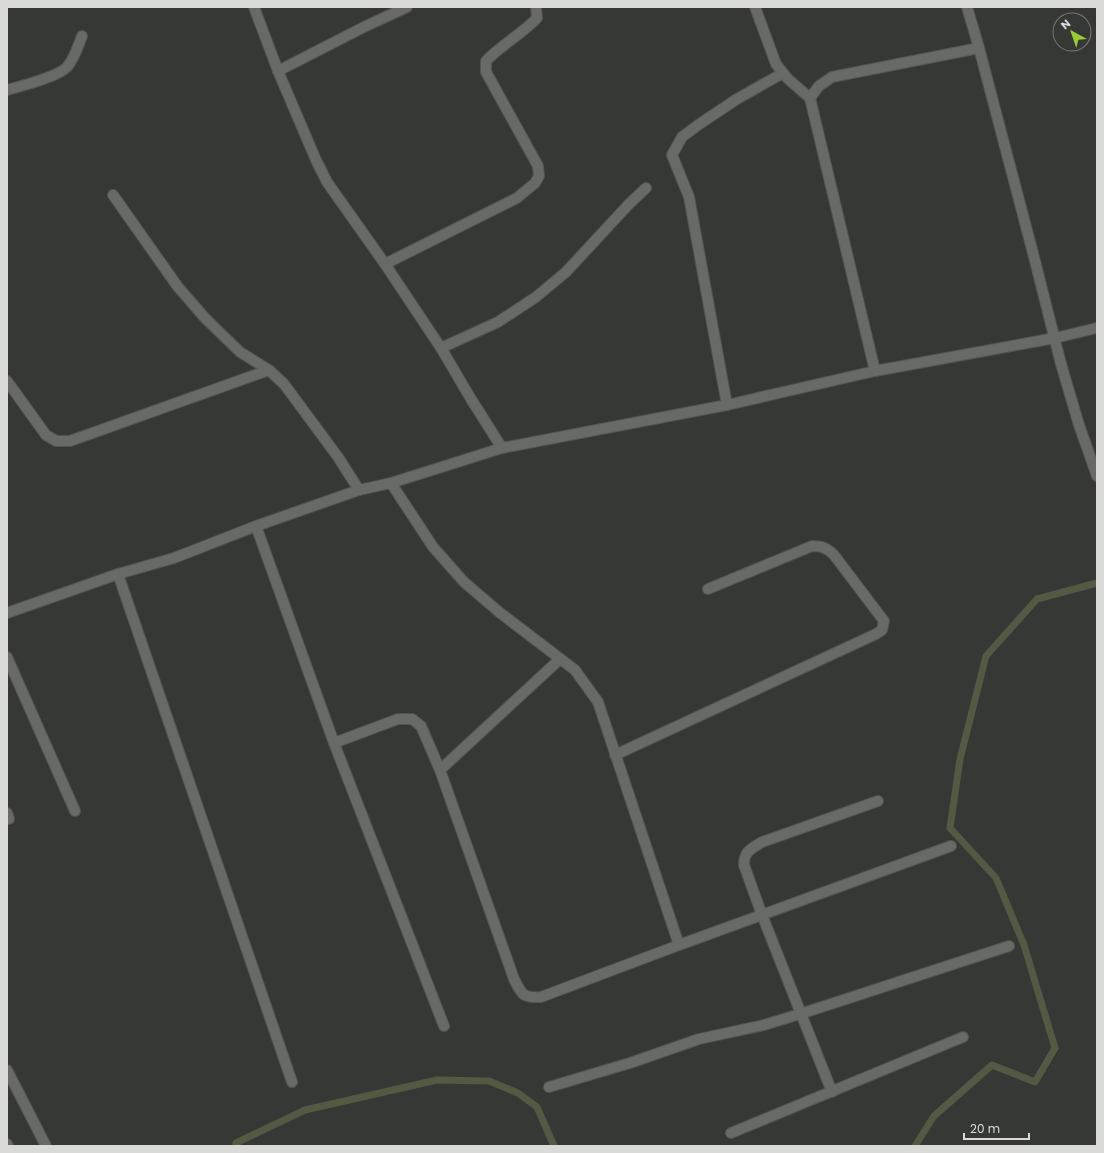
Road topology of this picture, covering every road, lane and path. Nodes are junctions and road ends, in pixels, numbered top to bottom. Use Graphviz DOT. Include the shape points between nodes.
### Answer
graph roads {
  1 [pos="254,7"];
  2 [pos="407,7"];
  3 [pos="536,7"];
  4 [pos="755,7"];
  5 [pos="967,7"];
  6 [pos="82,36"];
  7 [pos="979,48"];
  8 [pos="278,71"];
  9 [pos="783,73"];
  10 [pos="7,90"];
  11 [pos="810,98"];
  12 [pos="646,188"];
  13 [pos="113,195"];
  14 [pos="386,264"];
  15 [pos="1097,328"];
  16 [pos="1055,338"];
  17 [pos="441,348"];
  18 [pos="269,370"];
  19 [pos="875,372"];
  20 [pos="7,381"];
  21 [pos="726,405"];
  22 [pos="502,448"];
  23 [pos="1097,476"];
  24 [pos="391,483"];
  25 [pos="358,490"];
  26 [pos="256,526"];
  27 [pos="118,574"];
  28 [pos="708,588"];
  29 [pos="7,613"];
  30 [pos="7,657"];
  31 [pos="560,659"];
  32 [pos="334,744"];
  33 [pos="616,755"];
  34 [pos="440,770"];
  35 [pos="878,801"];
  36 [pos="75,811"];
  37 [pos="951,846"];
  38 [pos="762,915"];
  39 [pos="679,945"];
  40 [pos="1009,946"];
  41 [pos="800,1014"];
  42 [pos="444,1026"];
  43 [pos="963,1037"];
  44 [pos="7,1070"];
  45 [pos="292,1082"];
  46 [pos="549,1087"];
  47 [pos="832,1092"];
  48 [pos="731,1133"];
  49 [pos="46,1146"];
  1 -- 8 [label="street"];
  2 -- 8 [label="street"];
  3 -- 14 [label="street" via="537,18 486,61 486,72 538,166 539,176 535,183 517,198"];
  4 -- 9 [label="street" via="776,64"];
  5 -- 7 [label="street"];
  6 -- 10 [label="street" via="73,59 66,68 45,78"];
  7 -- 11 [label="street" via="832,77 819,86"];
  7 -- 16 [label="street"];
  8 -- 14 [label="street" via="327,182"];
  9 -- 11 [label="street"];
  9 -- 21 [label="street" via="698,125 682,137 672,155 689,197"];
  11 -- 19 [label="street"];
  12 -- 17 [label="street" via="566,272 536,297 498,322"];
  13 -- 18 [label="street" via="178,287 205,318 240,352"];
  14 -- 17 [label="street"];
  15 -- 16 [label="street"];
  16 -- 19 [label="street"];
  16 -- 23 [label="street" via="1077,419"];
  17 -- 22 [label="street"];
  18 -- 20 [label="street" via="70,441 56,441 46,435"];
  18 -- 25 [label="street" via="284,384 338,457"];
  19 -- 21 [label="street"];
  21 -- 22 [label="street"];
  22 -- 24 [label="street"];
  24 -- 25 [label="street"];
  24 -- 31 [label="street" via="433,547 464,582"];
  25 -- 26 [label="street"];
  26 -- 27 [label="street" via="174,558"];
  26 -- 32 [label="street"];
  27 -- 29 [label="street"];
  27 -- 45 [label="street"];
  28 -- 33 [label="street" via="812,546 822,546 834,555 884,621 882,630 876,634"];
  30 -- 36 [label="street"];
  31 -- 33 [label="street" via="575,670 598,702"];
  31 -- 34 [label="street"];
  32 -- 34 [label="street" via="398,719 412,719 421,726"];
  32 -- 42 [label="street"];
  33 -- 39 [label="street"];
  34 -- 39 [label="street" via="521,993 530,998 541,997"];
  35 -- 38 [label="street" via="762,842 749,850 744,858 744,865"];
  37 -- 38 [label="street"];
  38 -- 39 [label="street"];
  38 -- 41 [label="street"];
  40 -- 41 [label="street"];
  41 -- 46 [label="street" via="764,1025 699,1039"];
  41 -- 47 [label="street"];
  43 -- 47 [label="street"];
  44 -- 49 [label="street"];
  47 -- 48 [label="street"];
}
